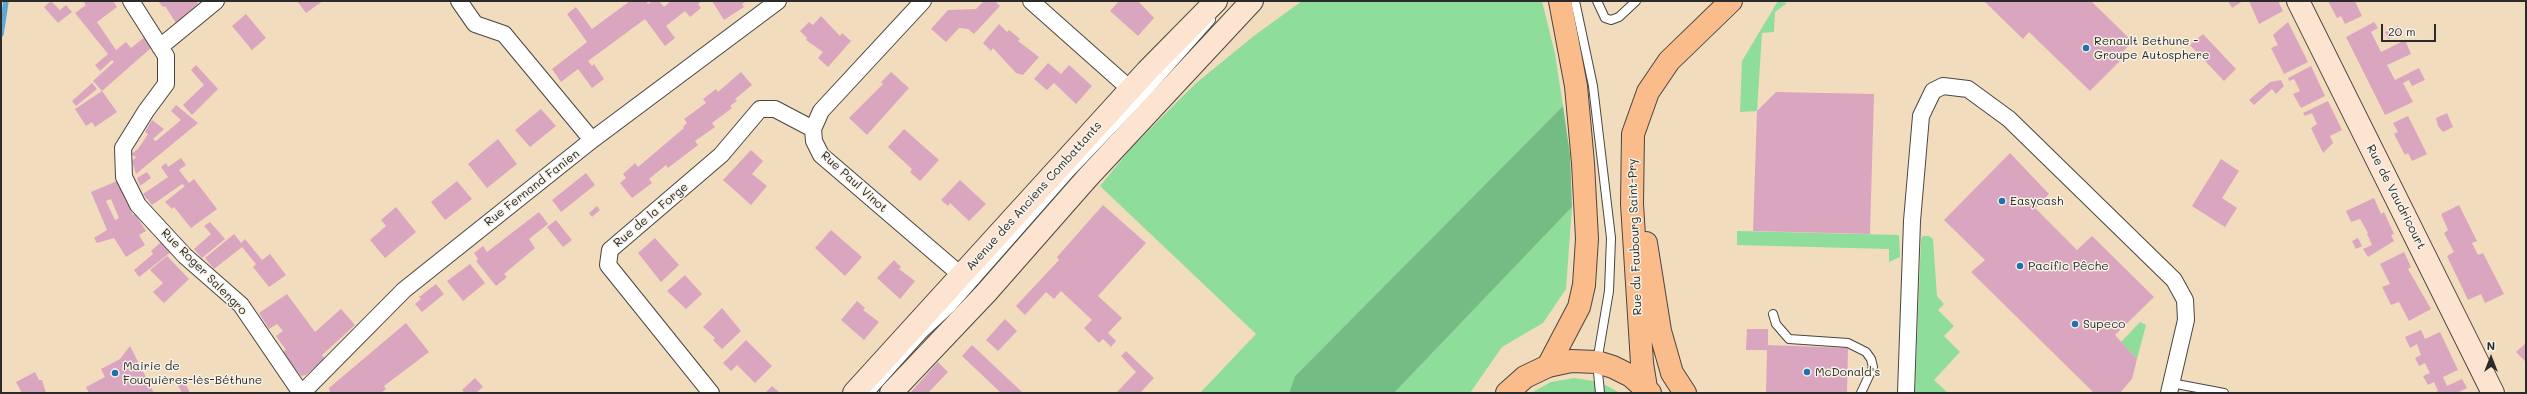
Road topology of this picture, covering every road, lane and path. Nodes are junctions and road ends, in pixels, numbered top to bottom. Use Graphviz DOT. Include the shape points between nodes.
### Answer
graph roads {
  1 [pos="131,1"];
  2 [pos="216,1"];
  3 [pos="459,1"];
  4 [pos="778,1"];
  5 [pos="923,1"];
  6 [pos="1031,1"];
  7 [pos="1252,1"];
  8 [pos="1560,1"];
  9 [pos="1575,1"];
  10 [pos="1597,1"];
  11 [pos="1636,1"];
  12 [pos="1731,1"];
  13 [pos="2298,1"];
  14 [pos="1219,4"];
  15 [pos="160,47"];
  16 [pos="1130,90"];
  17 [pos="813,129"];
  18 [pos="592,140"];
  19 [pos="1632,204"];
  20 [pos="962,276"];
  21 [pos="1773,314"];
  22 [pos="1597,362"];
  23 [pos="1548,366"];
  24 [pos="2170,388"];
  25 [pos="1648,391"];
  26 [pos="302,393"];
  27 [pos="711,393"];
  28 [pos="854,393"];
  29 [pos="870,393"];
  30 [pos="892,393"];
  31 [pos="1507,393"];
  32 [pos="1600,393"];
  33 [pos="1685,393"];
  34 [pos="1861,393"];
  35 [pos="1906,393"];
  36 [pos="2224,393"];
  37 [pos="2493,393"];
  1 -- 15 [label="street, Rue Roger Salengro"];
  2 -- 15 [label="street"];
  3 -- 18 [label="street" via="475,24 504,34"];
  4 -- 18 [label="street, Rue Fernand Fanien"];
  5 -- 17 [label="street" via="821,111"];
  6 -- 16 [label="street"];
  7 -- 30 [label="street"];
  8 -- 23 [label="main road" via="1576,86 1586,239 1584,285 1579,307"];
  9 -- 22 [label="lane" via="1593,86 1611,238 1609,290"];
  10 -- 11 [label="lane" via="1605,18 1611,20 1619,17"];
  12 -- 19 [label="main road, Rue du Faubourg Saint-Pry" via="1669,61 1648,92 1633,134"];
  13 -- 37 [label="street, Rue de Vaudricourt"];
  14 -- 16 [label="street, Avenue des Anciens Combattants"];
  14 -- 29 [label="lane" via="1142,98 1069,174 951,308 922,334"];
  15 -- 26 [label="street, Rue Roger Salengro" via="166,56 166,84 123,148 124,177 138,205 185,256 241,305"];
  16 -- 20 [label="street, Avenue des Anciens Combattants"];
  17 -- 20 [label="street, Rue Paul Vinot" via="814,141 821,155"];
  17 -- 27 [label="street, Rue de la Forge" via="775,110 760,110 721,155 610,250 608,265"];
  18 -- 26 [label="street, Rue Fernand Fanien" via="404,290"];
  19 -- 25 [label="main road, Rue du Faubourg Saint-Pry" via="1642,363"];
  19 -- 33 [label="main road" via="1648,250 1660,331 1672,373"];
  20 -- 28 [label="street, Avenue des Anciens Combattants"];
  21 -- 34 [label="lane" via="1776,324 1788,339 1848,343 1866,352 1873,367"];
  22 -- 23 [label="main road" via="1571,361"];
  22 -- 25 [label="main road" via="1631,376"];
  22 -- 32 [label="lane"];
  23 -- 31 [label="main road" via="1525,377"];
  24 -- 35 [label="street" via="2186,320 2185,300 2174,280 2009,119 1968,88 1943,86 1933,91 1921,116 1912,221"];
  24 -- 36 [label="lane"];
}
